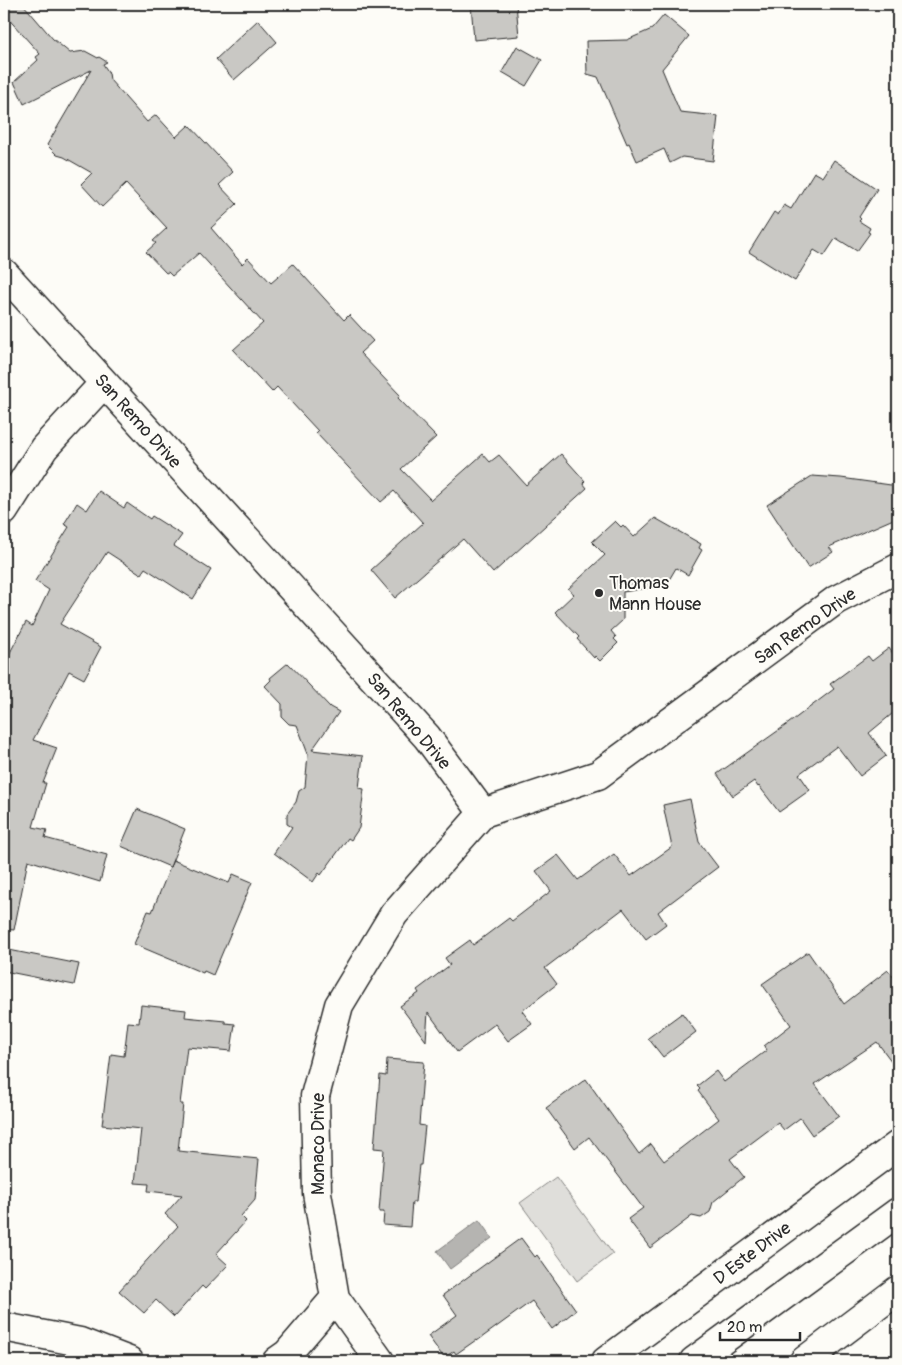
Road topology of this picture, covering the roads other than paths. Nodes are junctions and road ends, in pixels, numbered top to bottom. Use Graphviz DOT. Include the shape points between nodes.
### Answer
graph roads {
  1 [pos="4,273"];
  2 [pos="104,383"];
  3 [pos="4,511"];
  4 [pos="898,568"];
  5 [pos="483,813"];
  6 [pos="898,1145"];
  7 [pos="898,1212"];
  8 [pos="898,1290"];
  9 [pos="335,1298"];
  10 [pos="4,1327"];
  11 [pos="129,1361"];
  12 [pos="277,1361"];
  13 [pos="380,1361"];
  14 [pos="606,1361"];
  15 [pos="694,1361"];
  16 [pos="804,1361"];
  1 -- 2 [label="street, San Remo Drive"];
  2 -- 3 [label="street" via="44,448"];
  2 -- 5 [label="street, San Remo Drive" via="427,737"];
  4 -- 5 [label="street, San Remo Drive" via="836,600 598,776"];
  5 -- 9 [label="street, Monaco Drive" via="394,914 339,1005 315,1096 317,1193"];
  6 -- 14 [label="street, D Este Drive"];
  7 -- 15 [label="street"];
  8 -- 16 [label="street"];
  9 -- 12 [label="street" via="287,1354"];
  9 -- 13 [label="street, Monaco Drive"];
  10 -- 11 [label="street" via="80,1342"];
}
